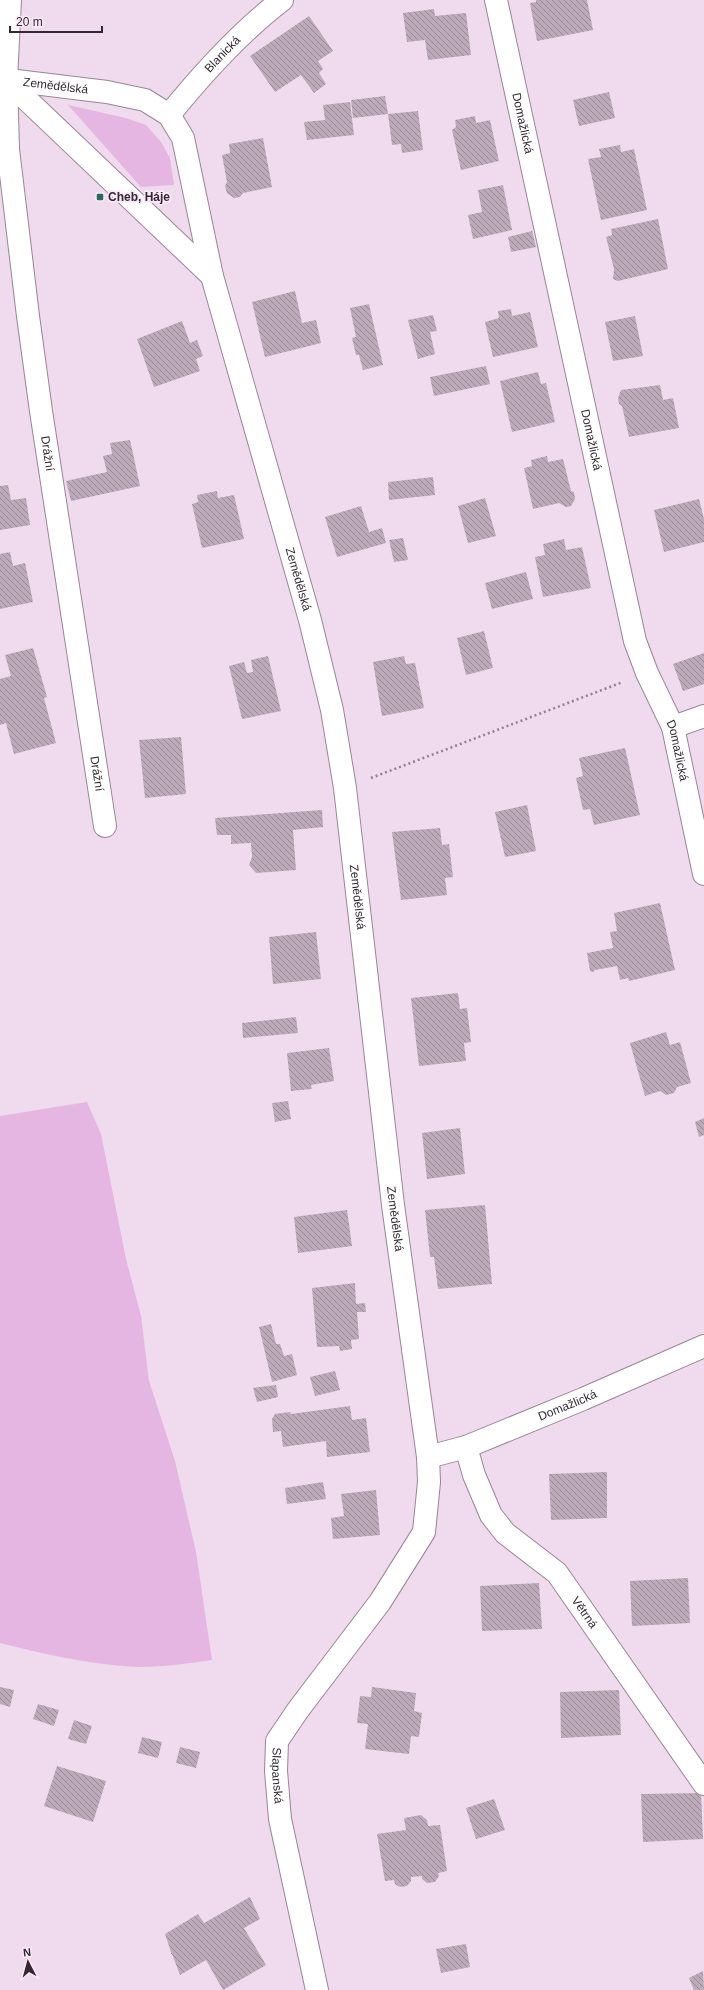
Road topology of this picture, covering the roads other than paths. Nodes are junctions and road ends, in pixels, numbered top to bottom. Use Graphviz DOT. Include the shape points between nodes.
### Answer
graph roads {
  1 [pos="10,0"];
  2 [pos="282,0"];
  3 [pos="496,0"];
  4 [pos="3,79"];
  5 [pos="169,115"];
  6 [pos="212,276"];
  7 [pos="704,716"];
  8 [pos="674,727"];
  9 [pos="105,826"];
  10 [pos="704,874"];
  11 [pos="704,1346"];
  12 [pos="466,1447"];
  13 [pos="428,1457"];
  14 [pos="424,1532"];
  15 [pos="704,1784"];
  16 [pos="317,1990"];
  1 -- 4 [label="street, Drážní"];
  2 -- 5 [label="street, Blanická" via="253,22 203,74"];
  3 -- 8 [label="street, Domažlická" via="635,641 647,673"];
  4 -- 5 [label="street, Zemědělská" via="115,93 145,100"];
  4 -- 6 [label="street, Zemědělská"];
  4 -- 9 [label="street, Drážní" via="8,149 28,316"];
  5 -- 6 [label="street, Zemědělská" via="183,138"];
  6 -- 13 [label="street, Zemědělská" via="310,620 332,710 345,788 393,1204"];
  7 -- 8 [label="street"];
  8 -- 10 [label="street, Domažlická"];
  11 -- 12 [label="street, Domažlická"];
  12 -- 13 [label="street, Domažlická"];
  12 -- 15 [label="street, Větrná" via="474,1475 491,1515 505,1533 557,1574"];
  13 -- 14 [label="street, Zemědělská" via="429,1482"];
  14 -- 16 [label="street, Slapanská" via="380,1602 277,1741 276,1771 280,1819"];
}
